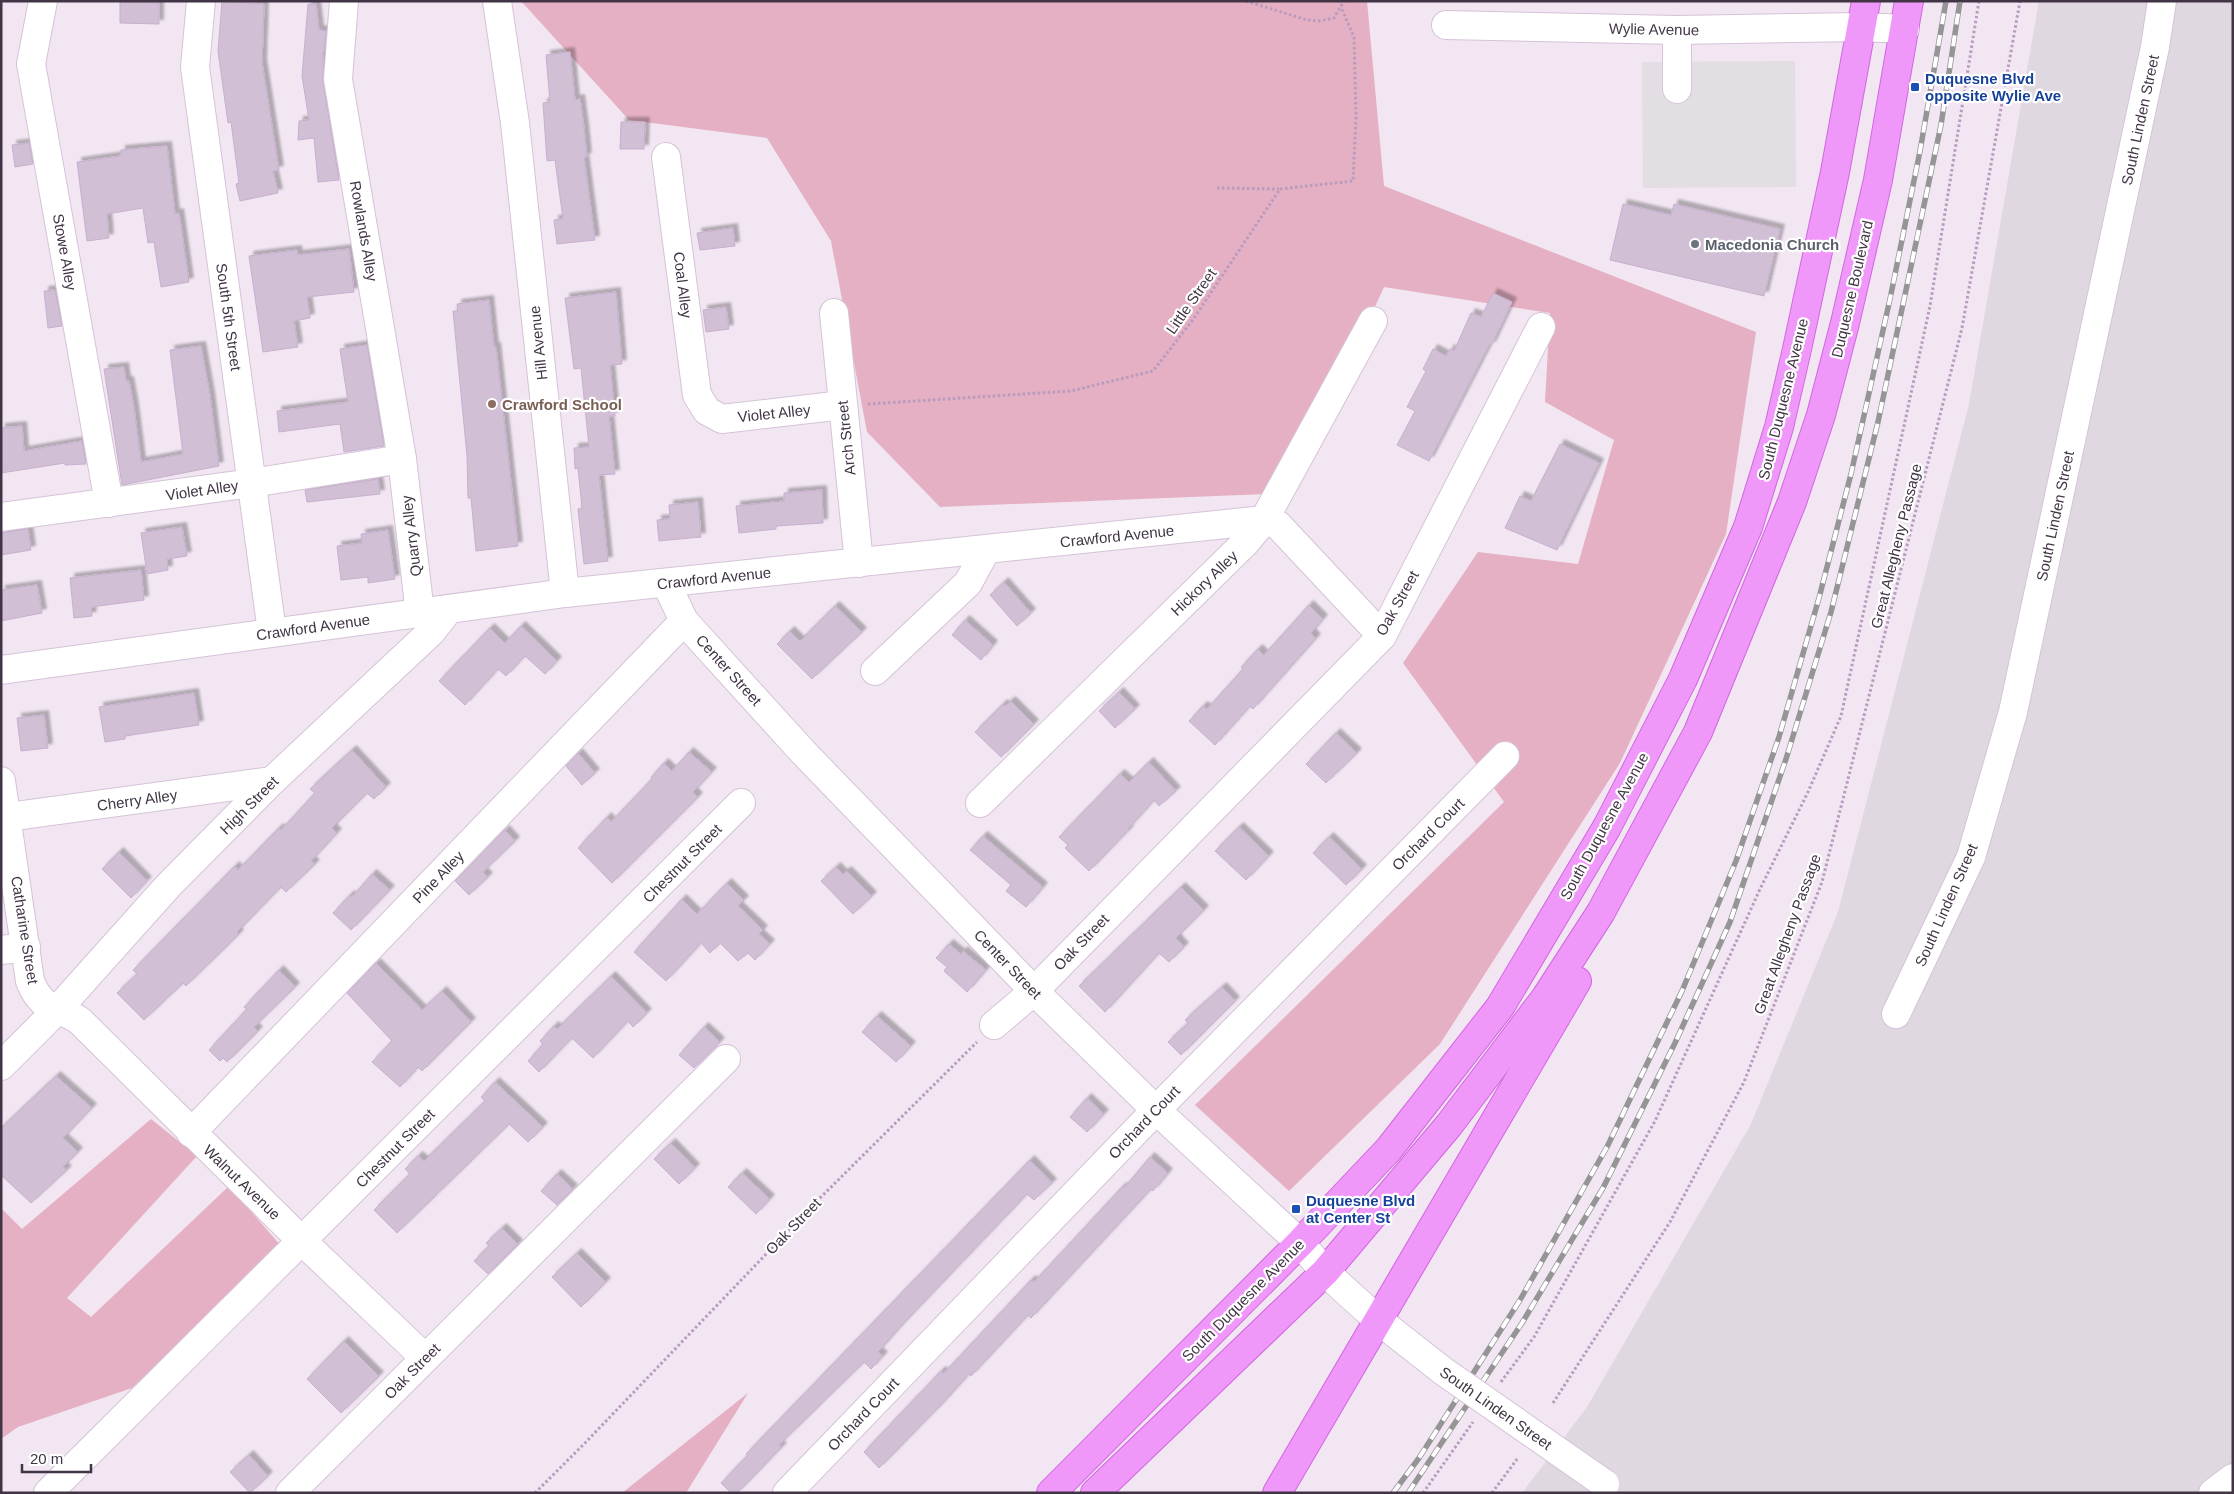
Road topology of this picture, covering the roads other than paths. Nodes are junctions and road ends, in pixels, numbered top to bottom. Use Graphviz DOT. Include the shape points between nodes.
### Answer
graph roads {
  1 [pos="44,1"];
  2 [pos="201,1"];
  3 [pos="344,1"];
  4 [pos="497,1"];
  5 [pos="1909,1"];
  6 [pos="2162,1"];
  7 [pos="1864,14"];
  8 [pos="1446,25"];
  9 [pos="1905,29"];
  10 [pos="1677,30"];
  11 [pos="1677,89"];
  12 [pos="666,157"];
  13 [pos="834,313"];
  14 [pos="1373,321"];
  15 [pos="1541,327"];
  16 [pos="842,405"];
  17 [pos="707,411"];
  18 [pos="402,459"];
  19 [pos="252,483"];
  20 [pos="109,502"];
  21 [pos="1,517"];
  22 [pos="1264,520"];
  23 [pos="986,550"];
  24 [pos="859,563"];
  25 [pos="666,583"];
  26 [pos="565,593"];
  27 [pos="450,609"];
  28 [pos="420,612"];
  29 [pos="684,621"];
  30 [pos="272,632"];
  31 [pos="1382,636"];
  32 [pos="1,670"];
  33 [pos="876,671"];
  34 [pos="1698,732"];
  35 [pos="1505,756"];
  36 [pos="1,780"];
  37 [pos="272,781"];
  38 [pos="980,803"];
  39 [pos="741,804"];
  40 [pos="4,818"];
  41 [pos="13,948"];
  42 [pos="1034,991"];
  43 [pos="57,1010"];
  44 [pos="1896,1014"];
  45 [pos="994,1025"];
  46 [pos="726,1059"];
  47 [pos="1,1066"];
  48 [pos="1156,1110"];
  49 [pos="191,1133"];
  50 [pos="302,1241"];
  51 [pos="1300,1243"];
  52 [pos="1325,1272"];
  53 [pos="1378,1320"];
  54 [pos="426,1358"];
  55 [pos="2233,1478"];
  56 [pos="1611,1489"];
  57 [pos="48,1493"];
  58 [pos="290,1493"];
  59 [pos="787,1493"];
  60 [pos="1051,1493"];
  61 [pos="1095,1493"];
  62 [pos="1277,1493"];
  63 [pos="2213,1493"];
  1 -- 20 [label="street, Stowe Alley" via="32,64"];
  2 -- 19 [label="street, South 5th Street" via="195,66"];
  3 -- 18 [label="street, Rowlands Alley" via="338,79"];
  4 -- 26 [label="street, Hill Avenue" via="515,122"];
  5 -- 9 [label="main road, Duquesne Boulevard"];
  6 -- 44 [label="street, South Linden Street" via="2155,47 2013,712 1971,857"];
  7 -- 9 [label="street, Wylie Avenue"];
  7 -- 10 [label="street, Wylie Avenue"];
  7 -- 51 [label="main road, South Duquesne Avenue" via="1835,172 1779,426 1748,527 1683,679 1607,827 1500,1008 1389,1149"];
  8 -- 10 [label="street, Wylie Avenue"];
  9 -- 34 [label="main road, Duquesne Boulevard" via="1878,180 1821,415 1792,502"];
  10 -- 11 [label="street"];
  12 -- 17 [label="street, Coal Alley" via="698,395"];
  13 -- 16 [label="street, Arch Street"];
  14 -- 22 [label="street, Hickory Alley"];
  15 -- 31 [label="street, Oak Street"];
  16 -- 17 [label="street, Violet Alley" via="722,419"];
  16 -- 24 [label="street, Arch Street"];
  18 -- 19 [label="street, Violet Alley"];
  18 -- 28 [label="street, Quarry Alley"];
  19 -- 20 [label="street, Violet Alley"];
  19 -- 30 [label="street, South 5th Street"];
  20 -- 21 [label="street, Violet Alley"];
  22 -- 23 [label="street, Crawford Avenue"];
  22 -- 31 [label="street" via="1278,525"];
  22 -- 38 [label="street, Hickory Alley" via="1246,542"];
  23 -- 24 [label="street, Crawford Avenue"];
  23 -- 33 [label="street" via="968,583"];
  24 -- 25 [label="street, Crawford Avenue"];
  25 -- 26 [label="street, Crawford Avenue"];
  25 -- 29 [label="street, Center Street"];
  26 -- 27 [label="street, Crawford Avenue"];
  27 -- 28 [label="street, Crawford Avenue"];
  27 -- 37 [label="street, High Street" via="430,632"];
  28 -- 30 [label="street, Crawford Avenue"];
  29 -- 42 [label="street, Center Street" via="803,752"];
  29 -- 49 [label="street, Pine Alley"];
  30 -- 32 [label="street, Crawford Avenue"];
  31 -- 42 [label="street, Oak Street"];
  34 -- 52 [label="main road" via="1601,912 1546,997 1450,1125"];
  34 -- 53 [label="main road" via="1605,933"];
  35 -- 48 [label="street, Orchard Court"];
  36 -- 40 [label="street, Catharine Street"];
  37 -- 40 [label="street, Cherry Alley"];
  37 -- 43 [label="street, High Street" via="168,886"];
  39 -- 50 [label="street, Chestnut Street"];
  40 -- 41 [label="street, Catharine Street"];
  41 -- 43 [label="street, Catharine Street" via="42,1002"];
  42 -- 45 [label="street, Oak Street"];
  42 -- 48 [label="street, Center Street"];
  43 -- 47 [label="street, High Street"];
  43 -- 49 [label="street, Walnut Avenue" via="80,1021"];
  46 -- 54 [label="street, Oak Street"];
  48 -- 51 [label="street, Center Street"];
  48 -- 59 [label="street, Orchard Court"];
  49 -- 50 [label="street, Walnut Avenue"];
  50 -- 54 [label="street, Walnut Avenue"];
  50 -- 57 [label="street, Chestnut Street"];
  51 -- 52 [label="street, Center Street"];
  51 -- 60 [label="main road, South Duquesne Avenue"];
  52 -- 53 [label="street, Center Street"];
  52 -- 61 [label="main road"];
  53 -- 56 [label="street, South Linden Street, bridge" via="1443,1371"];
  53 -- 62 [label="main road"];
  54 -- 58 [label="street, Oak Street"];
  55 -- 63 [label="street"];
}
